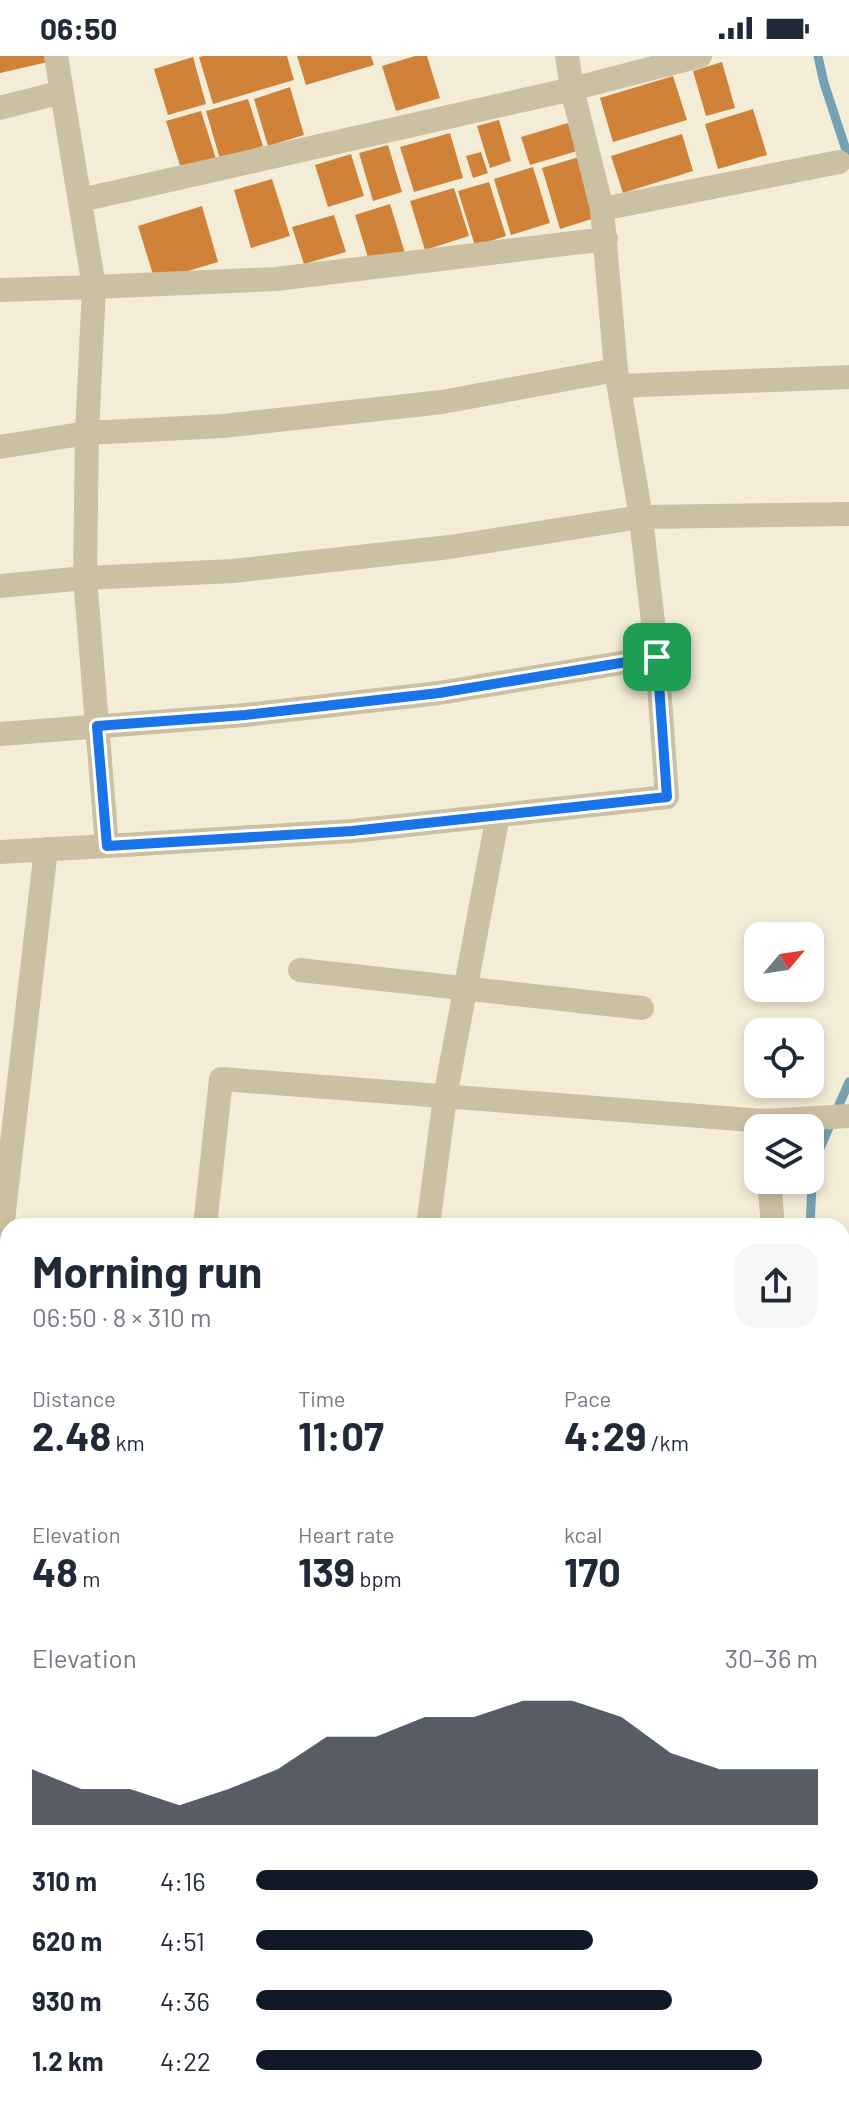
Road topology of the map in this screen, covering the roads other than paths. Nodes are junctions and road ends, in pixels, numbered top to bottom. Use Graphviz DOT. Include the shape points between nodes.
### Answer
graph roads {
  1 [pos="58,56"];
  2 [pos="567,56"];
  3 [pos="700,56"];
  4 [pos="572,89"];
  5 [pos="62,92"];
  6 [pos="0,108"];
  7 [pos="839,162"];
  8 [pos="81,200"];
  9 [pos="602,209"];
  10 [pos="606,239"];
  11 [pos="94,287"];
  12 [pos="0,290"];
  13 [pos="849,377"];
  14 [pos="618,378"];
  15 [pos="87,433"];
  16 [pos="0,447"];
  17 [pos="849,514"];
  18 [pos="641,517"];
  19 [pos="85,578"];
  20 [pos="0,586"];
  21 [pos="657,657"];
  22 [pos="97,726"];
  23 [pos="0,734"];
  24 [pos="498,815"];
  25 [pos="107,846"];
  26 [pos="46,849"];
  27 [pos="0,852"];
  28 [pos="300,970"];
  29 [pos="465,988"];
  30 [pos="642,1008"];
  31 [pos="445,1097"];
  32 [pos="744,1122"];
  33 [pos="770,1194"];
  34 [pos="3,1218"];
  35 [pos="206,1218"];
  36 [pos="429,1218"];
  37 [pos="772,1218"];
  1 -- 5 [label="street"];
  2 -- 4 [label="street"];
  3 -- 4 [label="street"];
  4 -- 8 [label="street"];
  4 -- 9 [label="street"];
  5 -- 6 [label="street"];
  5 -- 8 [label="street"];
  7 -- 9 [label="street"];
  8 -- 11 [label="street"];
  9 -- 10 [label="street"];
  10 -- 11 [label="street" via="276,279"];
  10 -- 14 [label="street"];
  11 -- 12 [label="street"];
  11 -- 15 [label="street"];
  13 -- 14 [label="street"];
  14 -- 15 [label="street" via="223,426"];
  14 -- 18 [label="street"];
  15 -- 16 [label="street"];
  15 -- 19 [label="street"];
  17 -- 18 [label="street"];
  18 -- 19 [label="street" via="434,549 233,571"];
  18 -- 21 [label="street"];
  19 -- 20 [label="street"];
  19 -- 22 [label="street"];
  21 -- 22 [label="street" via="439,693"];
  21 -- 24 [label="street" via="667,797"];
  22 -- 23 [label="street"];
  22 -- 25 [label="street"];
  24 -- 25 [label="street" via="352,831"];
  24 -- 29 [label="street"];
  25 -- 26 [label="street"];
  26 -- 27 [label="street"];
  26 -- 34 [label="street"];
  28 -- 29 [label="street"];
  29 -- 30 [label="street"];
  29 -- 31 [label="street"];
  31 -- 32 [label="street"];
  31 -- 35 [label="street" via="221,1079"];
  31 -- 36 [label="street"];
  33 -- 37 [label="street"];
}
